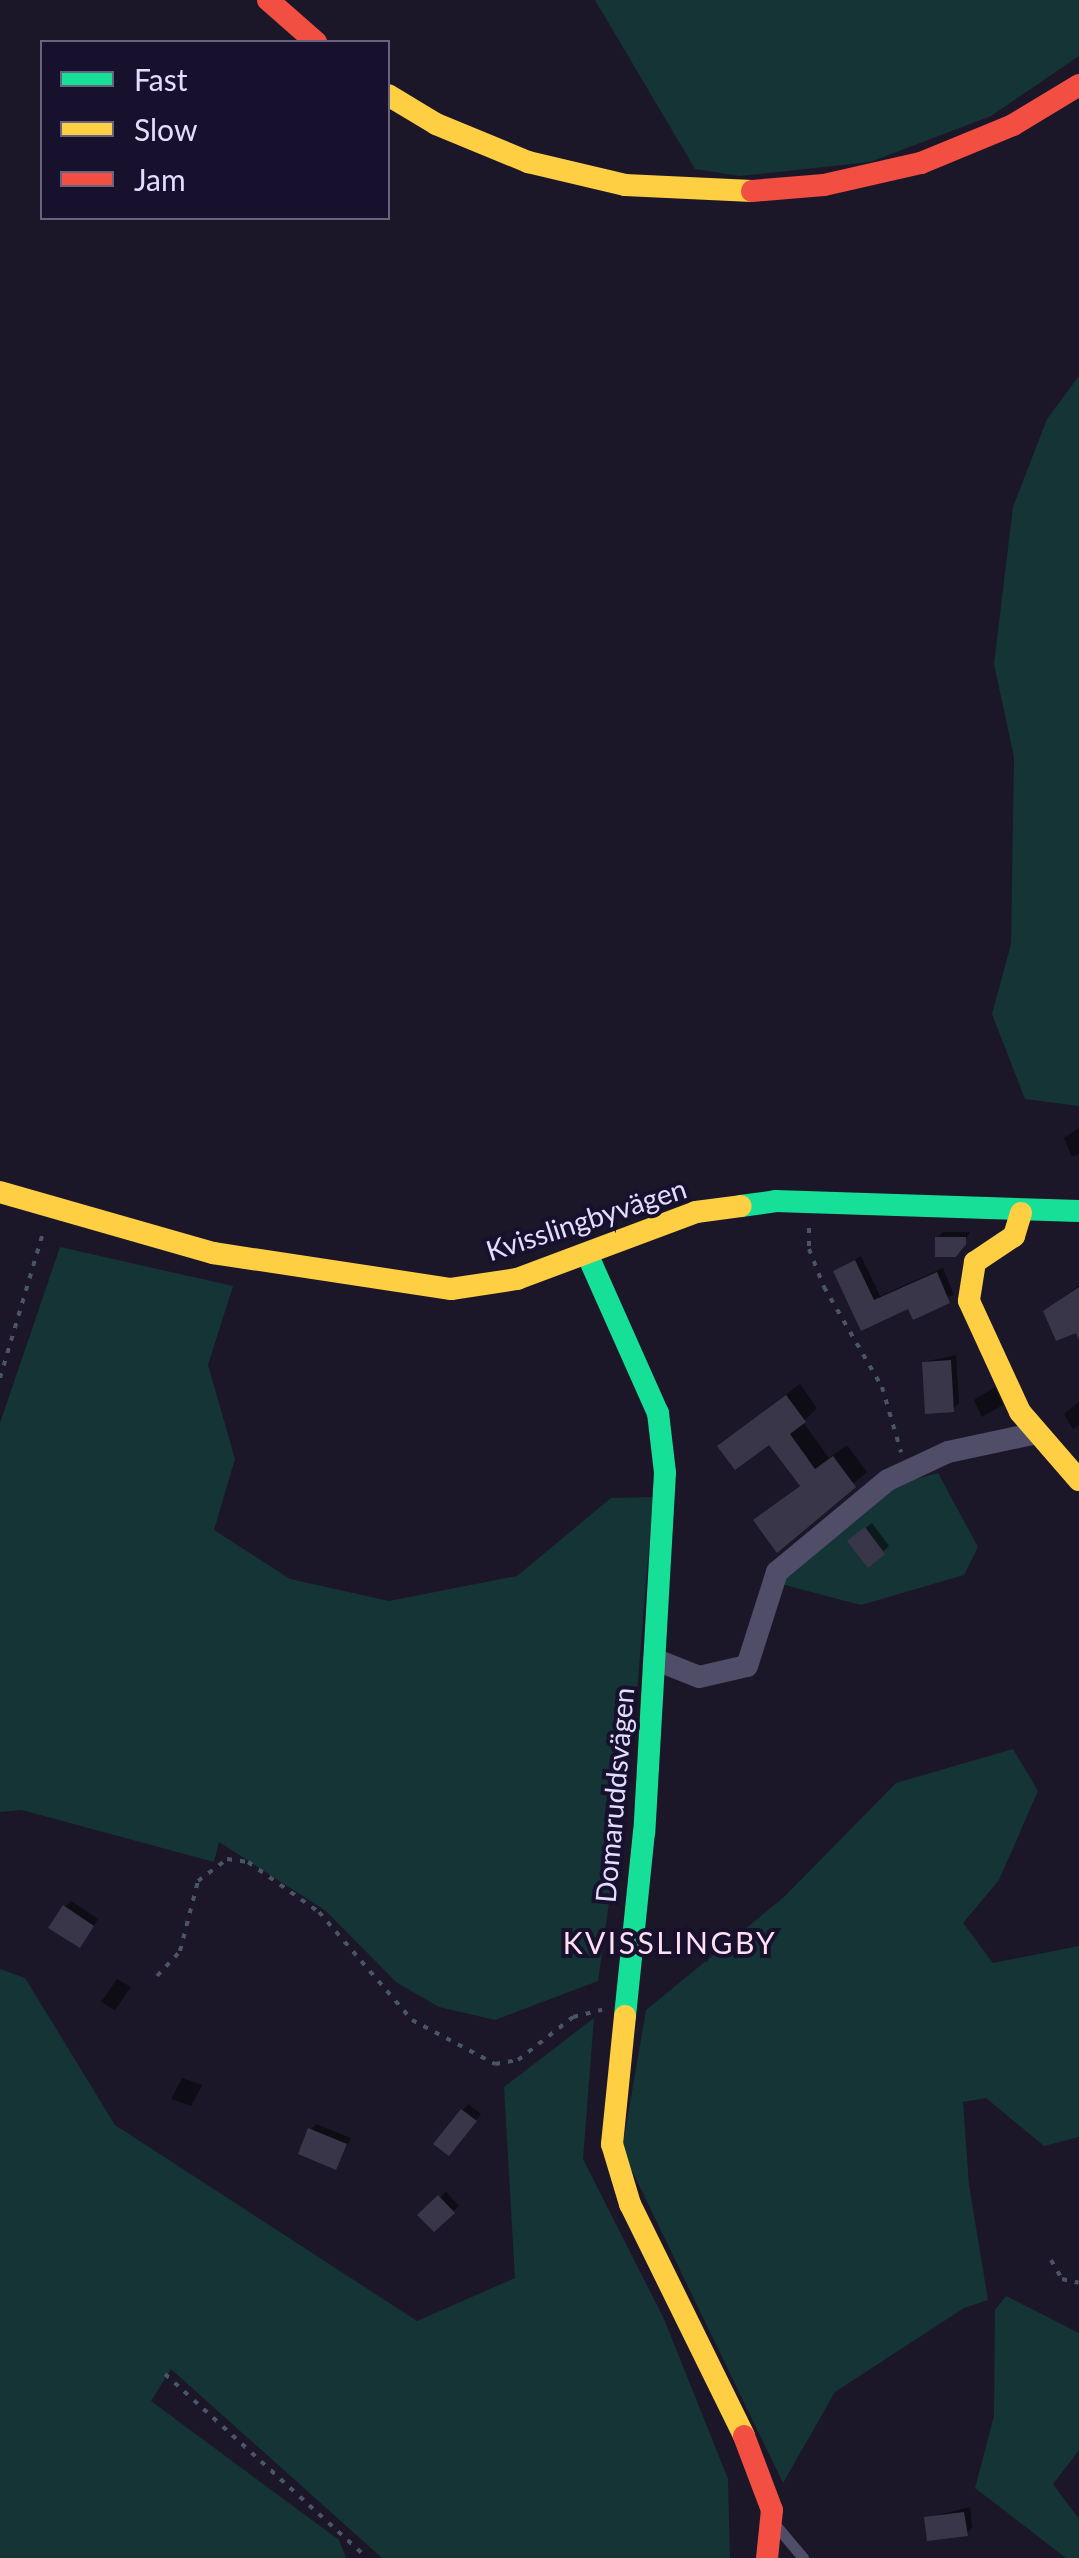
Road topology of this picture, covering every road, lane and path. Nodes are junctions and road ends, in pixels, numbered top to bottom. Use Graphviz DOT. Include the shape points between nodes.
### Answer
graph roads {
  1 [pos="268,0"];
  2 [pos="314,40"];
  3 [pos="1079,85"];
  4 [pos="390,95"];
  5 [pos="0,1192"];
  6 [pos="809,1203"];
  7 [pos="50,1210"];
  8 [pos="1079,1211"];
  9 [pos="1021,1213"];
  10 [pos="588,1256"];
  11 [pos="0,1378"];
  12 [pos="1037,1433"];
  13 [pos="905,1472"];
  14 [pos="1079,1480"];
  15 [pos="654,1660"];
  16 [pos="157,1976"];
  17 [pos="623,2011"];
  18 [pos="1051,2260"];
  19 [pos="1079,2282"];
  20 [pos="165,2374"];
  21 [pos="771,2522"];
  22 [pos="367,2558"];
  23 [pos="767,2558"];
  24 [pos="803,2558"];
  1 -- 2 [label="street"];
  3 -- 4 [label="street" via="1013,125 921,162 824,186 724,193 625,185 528,162 436,124"];
  5 -- 7 [label="street, Kvisslingbyvägen"];
  6 -- 9 [label="street, Kvisslingbyvägen"];
  6 -- 10 [label="street, Kvisslingbyvägen" via="696,1212 644,1227"];
  6 -- 13 [label="path" via="809,1249 882,1387"];
  7 -- 10 [label="street, Kvisslingbyvägen" via="212,1253 387,1284 450,1289 518,1280"];
  7 -- 11 [label="path"];
  8 -- 9 [label="street, Kvisslingbyvägen"];
  9 -- 12 [label="street" via="1014,1236 975,1262 969,1301"];
  10 -- 15 [label="street, Domaruddsvägen" via="658,1413 665,1473"];
  12 -- 13 [label="street" via="948,1452"];
  12 -- 14 [label="street"];
  13 -- 15 [label="street" via="777,1572 747,1666 699,1677"];
  15 -- 17 [label="street, Domaruddsvägen"];
  16 -- 17 [label="path" via="180,1951 198,1881 226,1859 248,1862 320,1912 412,2020 495,2064 518,2060 574,2018 594,2010"];
  17 -- 21 [label="street, Domaruddsvägen" via="612,2144 630,2204 742,2432"];
  18 -- 19 [label="path" via="1062,2279"];
  20 -- 22 [label="path"];
  21 -- 23 [label="street, Domaruddsvägen"];
  21 -- 24 [label="lane"];
}
